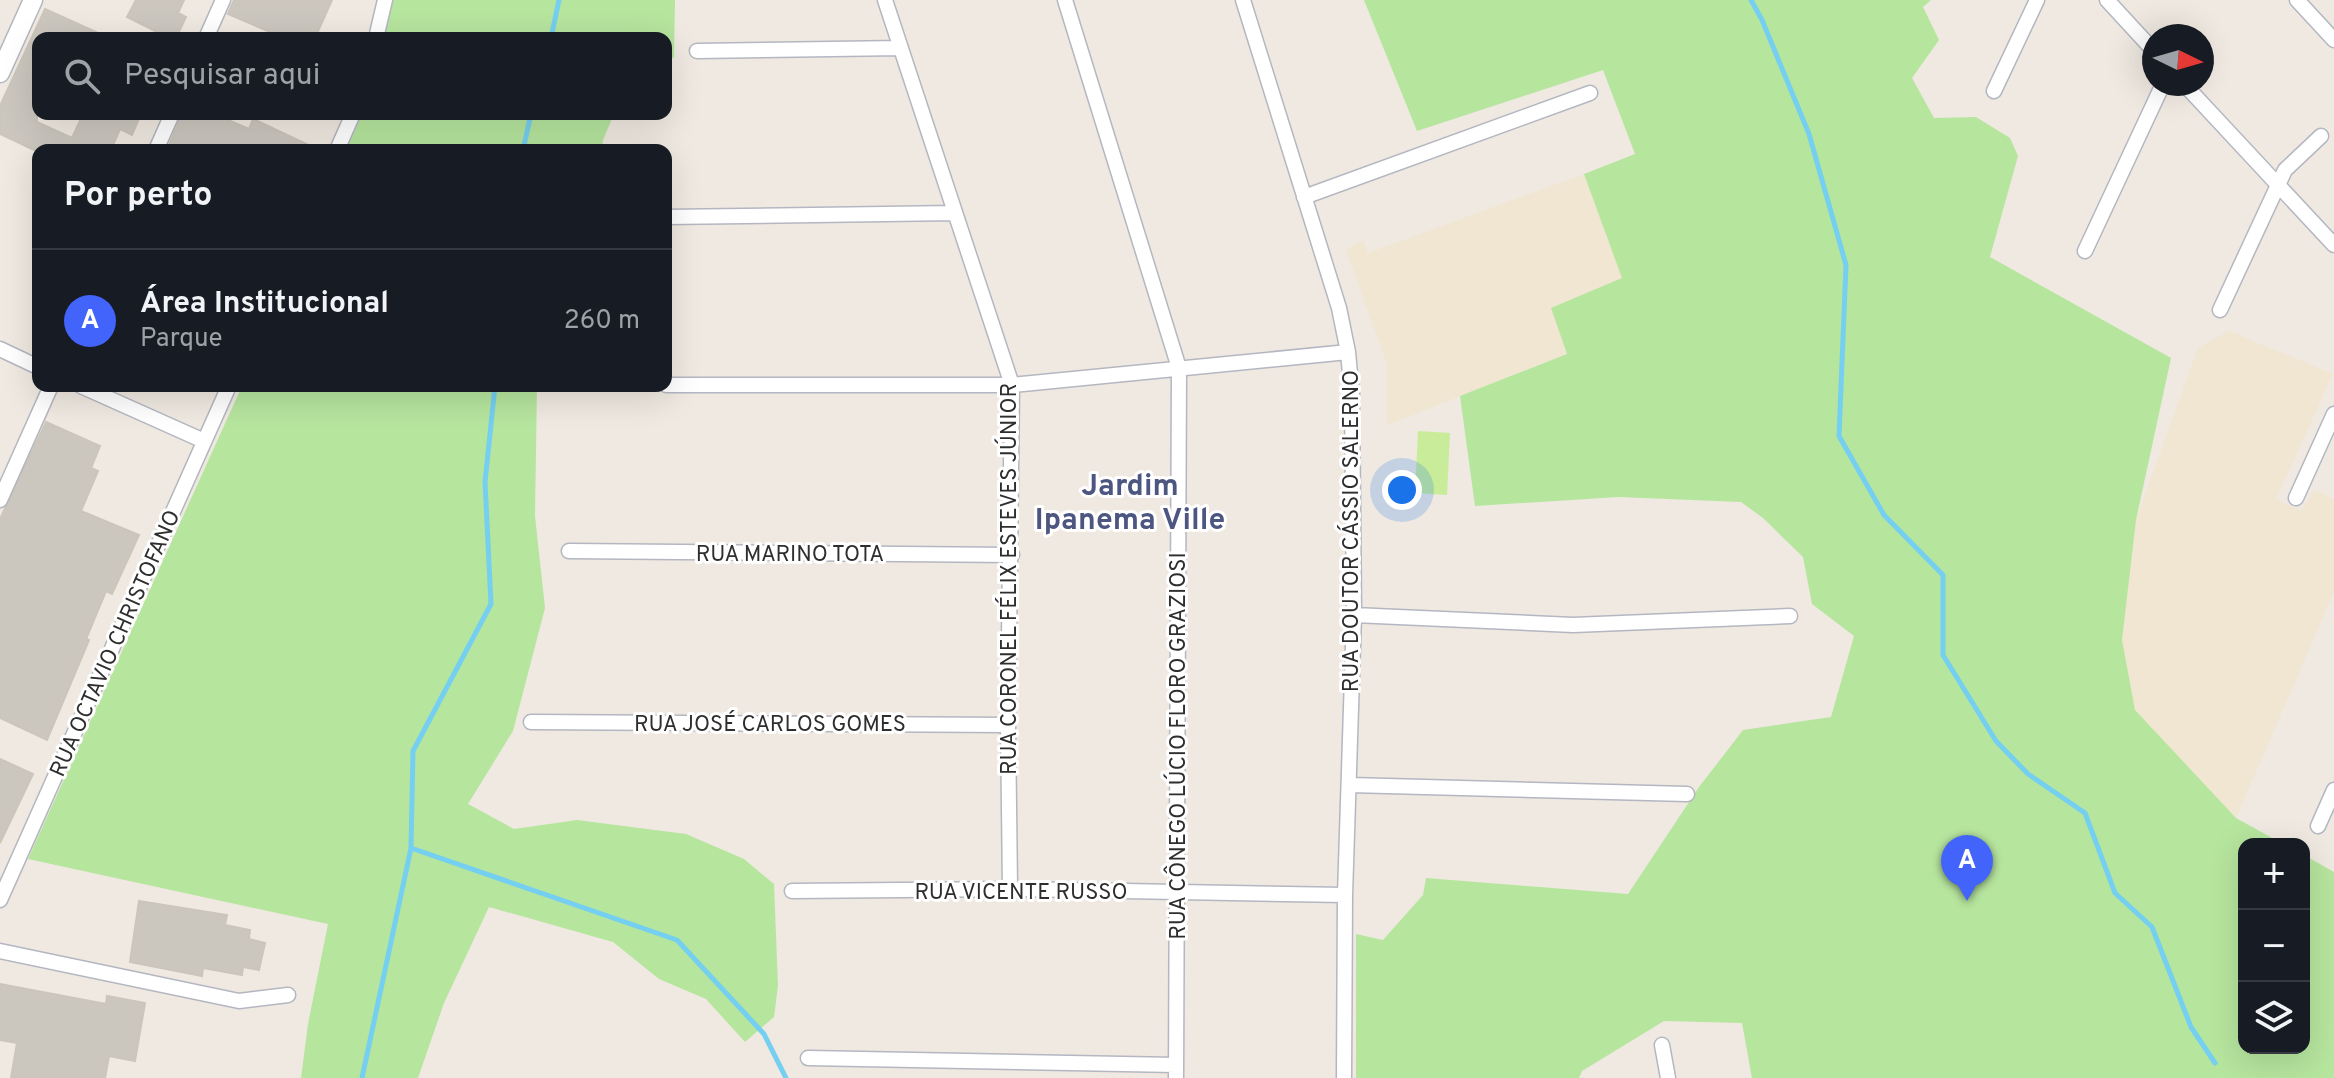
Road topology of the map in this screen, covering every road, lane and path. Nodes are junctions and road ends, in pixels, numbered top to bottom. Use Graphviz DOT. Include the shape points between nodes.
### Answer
graph roads {
  1 [pos="33,0"];
  2 [pos="223,0"];
  3 [pos="385,0"];
  4 [pos="885,0"];
  5 [pos="1065,0"];
  6 [pos="1243,0"];
  7 [pos="2037,0"];
  8 [pos="2107,0"];
  9 [pos="2297,0"];
  10 [pos="209,32"];
  11 [pos="377,32"];
  12 [pos="2142,38"];
  13 [pos="2334,40"];
  14 [pos="901,48"];
  15 [pos="697,51"];
  16 [pos="0,73"];
  17 [pos="1994,91"];
  18 [pos="1590,93"];
  19 [pos="2157,96"];
  20 [pos="2195,96"];
  21 [pos="169,120"];
  22 [pos="350,120"];
  23 [pos="2321,136"];
  24 [pos="159,144"];
  25 [pos="340,144"];
  26 [pos="2277,183"];
  27 [pos="1304,197"];
  28 [pos="954,213"];
  29 [pos="672,217"];
  30 [pos="2334,245"];
  31 [pos="2085,251"];
  32 [pos="2220,310"];
  33 [pos="0,349"];
  34 [pos="1348,352"];
  35 [pos="32,364"];
  36 [pos="1179,368"];
  37 [pos="672,385"];
  38 [pos="1012,385"];
  39 [pos="48,392"];
  40 [pos="94,392"];
  41 [pos="226,392"];
  42 [pos="2334,414"];
  43 [pos="204,441"];
  44 [pos="2296,498"];
  45 [pos="0,500"];
  46 [pos="569,551"];
  47 [pos="1012,555"];
  48 [pos="1354,615"];
  49 [pos="1790,616"];
  50 [pos="531,722"];
  51 [pos="1008,725"];
  52 [pos="1350,785"];
  53 [pos="2334,790"];
  54 [pos="1687,794"];
  55 [pos="2318,826"];
  56 [pos="1010,889"];
  57 [pos="792,891"];
  58 [pos="1177,892"];
  59 [pos="1345,895"];
  60 [pos="0,900"];
  61 [pos="0,951"];
  62 [pos="288,995"];
  63 [pos="1662,1045"];
  64 [pos="808,1058"];
  65 [pos="1176,1072"];
  66 [pos="1344,1078"];
  67 [pos="1668,1078"];
  1 -- 16 [label="street"];
  2 -- 10 [label="street"];
  3 -- 11 [label="street"];
  4 -- 14 [label="street, RUA CORONEL FÉLIX ESTEVES JÚNIOR"];
  5 -- 36 [label="street, RUA CÔNEGO LÚCIO FLORO GRAZIOSI"];
  6 -- 27 [label="street, RUA DOUTOR CÁSSIO SALERNO"];
  7 -- 17 [label="street"];
  8 -- 12 [label="street"];
  9 -- 13 [label="street"];
  14 -- 15 [label="street"];
  14 -- 28 [label="street, RUA CORONEL FÉLIX ESTEVES JÚNIOR"];
  18 -- 27 [label="street"];
  19 -- 31 [label="street"];
  20 -- 26 [label="street"];
  21 -- 24 [label="street"];
  22 -- 25 [label="street"];
  23 -- 26 [label="street"];
  26 -- 30 [label="street"];
  26 -- 32 [label="street"];
  27 -- 34 [label="street, RUA DOUTOR CÁSSIO SALERNO"];
  28 -- 29 [label="street"];
  28 -- 38 [label="street, RUA CORONEL FÉLIX ESTEVES JÚNIOR"];
  33 -- 35 [label="street"];
  34 -- 36 [label="street"];
  34 -- 48 [label="street, RUA DOUTOR CÁSSIO SALERNO"];
  36 -- 38 [label="street"];
  36 -- 58 [label="street, RUA CÔNEGO LÚCIO FLORO GRAZIOSI"];
  37 -- 38 [label="street"];
  38 -- 47 [label="street, RUA CORONEL FÉLIX ESTEVES JÚNIOR"];
  39 -- 45 [label="street"];
  40 -- 43 [label="street"];
  41 -- 43 [label="street, RUA OCTAVIO CHRISTOFANO"];
  42 -- 44 [label="street"];
  43 -- 60 [label="street, RUA OCTAVIO CHRISTOFANO"];
  46 -- 47 [label="street, RUA MARINO TOTA"];
  47 -- 51 [label="street, RUA CORONEL FÉLIX ESTEVES JÚNIOR"];
  48 -- 49 [label="street" via="1573,625"];
  48 -- 52 [label="street, RUA DOUTOR CÁSSIO SALERNO"];
  50 -- 51 [label="street, RUA JOSÉ CARLOS GOMES"];
  51 -- 56 [label="street, RUA CORONEL FÉLIX ESTEVES JÚNIOR"];
  52 -- 54 [label="street"];
  52 -- 59 [label="street, RUA DOUTOR CÁSSIO SALERNO"];
  53 -- 55 [label="street"];
  56 -- 57 [label="street, RUA VICENTE RUSSO"];
  56 -- 58 [label="street, RUA VICENTE RUSSO"];
  58 -- 59 [label="street, RUA VICENTE RUSSO"];
  58 -- 65 [label="street, RUA CÔNEGO LÚCIO FLORO GRAZIOSI"];
  59 -- 66 [label="street, RUA DOUTOR CÁSSIO SALERNO"];
  61 -- 62 [label="street" via="239,1001"];
  63 -- 67 [label="street"];
  64 -- 65 [label="street"];
}
